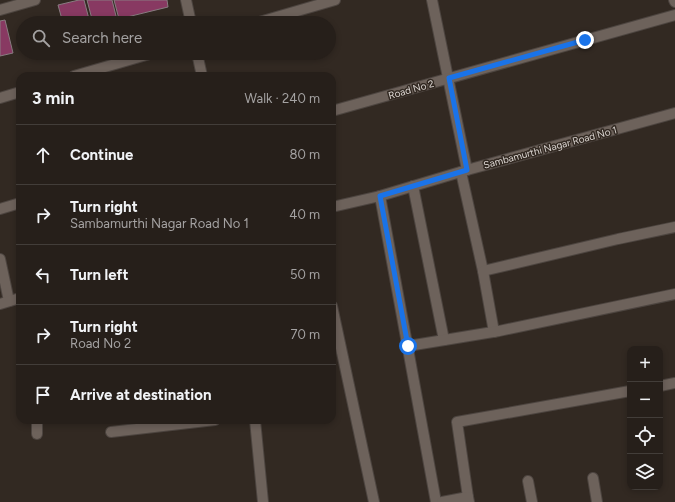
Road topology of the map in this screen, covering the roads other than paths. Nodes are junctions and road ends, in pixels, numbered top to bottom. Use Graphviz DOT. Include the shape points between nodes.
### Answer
graph roads {
  1 [pos="35,0"];
  2 [pos="186,0"];
  3 [pos="335,0"];
  4 [pos="432,0"];
  5 [pos="0,10"];
  6 [pos="675,15"];
  7 [pos="189,16"];
  8 [pos="280,16"];
  9 [pos="129,60"];
  10 [pos="199,60"];
  11 [pos="88,72"];
  12 [pos="201,72"];
  13 [pos="449,78"];
  14 [pos="16,93"];
  15 [pos="0,98"];
  16 [pos="336,110"];
  17 [pos="675,113"];
  18 [pos="464,171"];
  19 [pos="413,186"];
  20 [pos="380,196"];
  21 [pos="16,204"];
  22 [pos="336,206"];
  23 [pos="0,209"];
  24 [pos="675,228"];
  25 [pos="0,259"];
  26 [pos="483,271"];
  27 [pos="675,294"];
  28 [pos="16,299"];
  29 [pos="5,302"];
  30 [pos="336,325"];
  31 [pos="494,332"];
  32 [pos="444,340"];
  33 [pos="408,346"];
  34 [pos="675,383"];
  35 [pos="663,385"];
  36 [pos="627,393"];
  37 [pos="37,424"];
  38 [pos="181,424"];
  39 [pos="255,424"];
  40 [pos="111,432"];
  41 [pos="37,434"];
  42 [pos="593,478"];
  43 [pos="528,480"];
  44 [pos="469,499"];
  45 [pos="263,502"];
  46 [pos="374,502"];
  47 [pos="436,502"];
  48 [pos="442,502"];
  49 [pos="532,502"];
  50 [pos="597,502"];
  1 -- 5 [label="street"];
  2 -- 7 [label="street"];
  3 -- 8 [label="street"];
  4 -- 13 [label="street"];
  6 -- 13 [label="street, Road No 2"];
  9 -- 11 [label="street"];
  10 -- 12 [label="street"];
  13 -- 16 [label="street, Road No 2"];
  13 -- 18 [label="street"];
  14 -- 15 [label="street"];
  17 -- 18 [label="street, Sambamurthi Nagar Road No 1"];
  18 -- 19 [label="street, Sambamurthi Nagar Road No 1"];
  18 -- 26 [label="street"];
  19 -- 20 [label="street, Sambamurthi Nagar Road No 1"];
  19 -- 32 [label="street"];
  20 -- 22 [label="street, Sambamurthi Nagar Road No 1"];
  20 -- 33 [label="street"];
  21 -- 23 [label="street"];
  24 -- 26 [label="street" via="610,240"];
  25 -- 29 [label="street"];
  26 -- 31 [label="street"];
  27 -- 31 [label="street"];
  28 -- 29 [label="street"];
  30 -- 46 [label="street"];
  31 -- 32 [label="street"];
  32 -- 33 [label="street"];
  33 -- 47 [label="street"];
  34 -- 35 [label="street"];
  36 -- 44 [label="street" via="457,422"];
  37 -- 41 [label="street"];
  38 -- 40 [label="street"];
  39 -- 45 [label="street"];
  42 -- 50 [label="street"];
  43 -- 49 [label="street"];
  44 -- 48 [label="street"];
}
